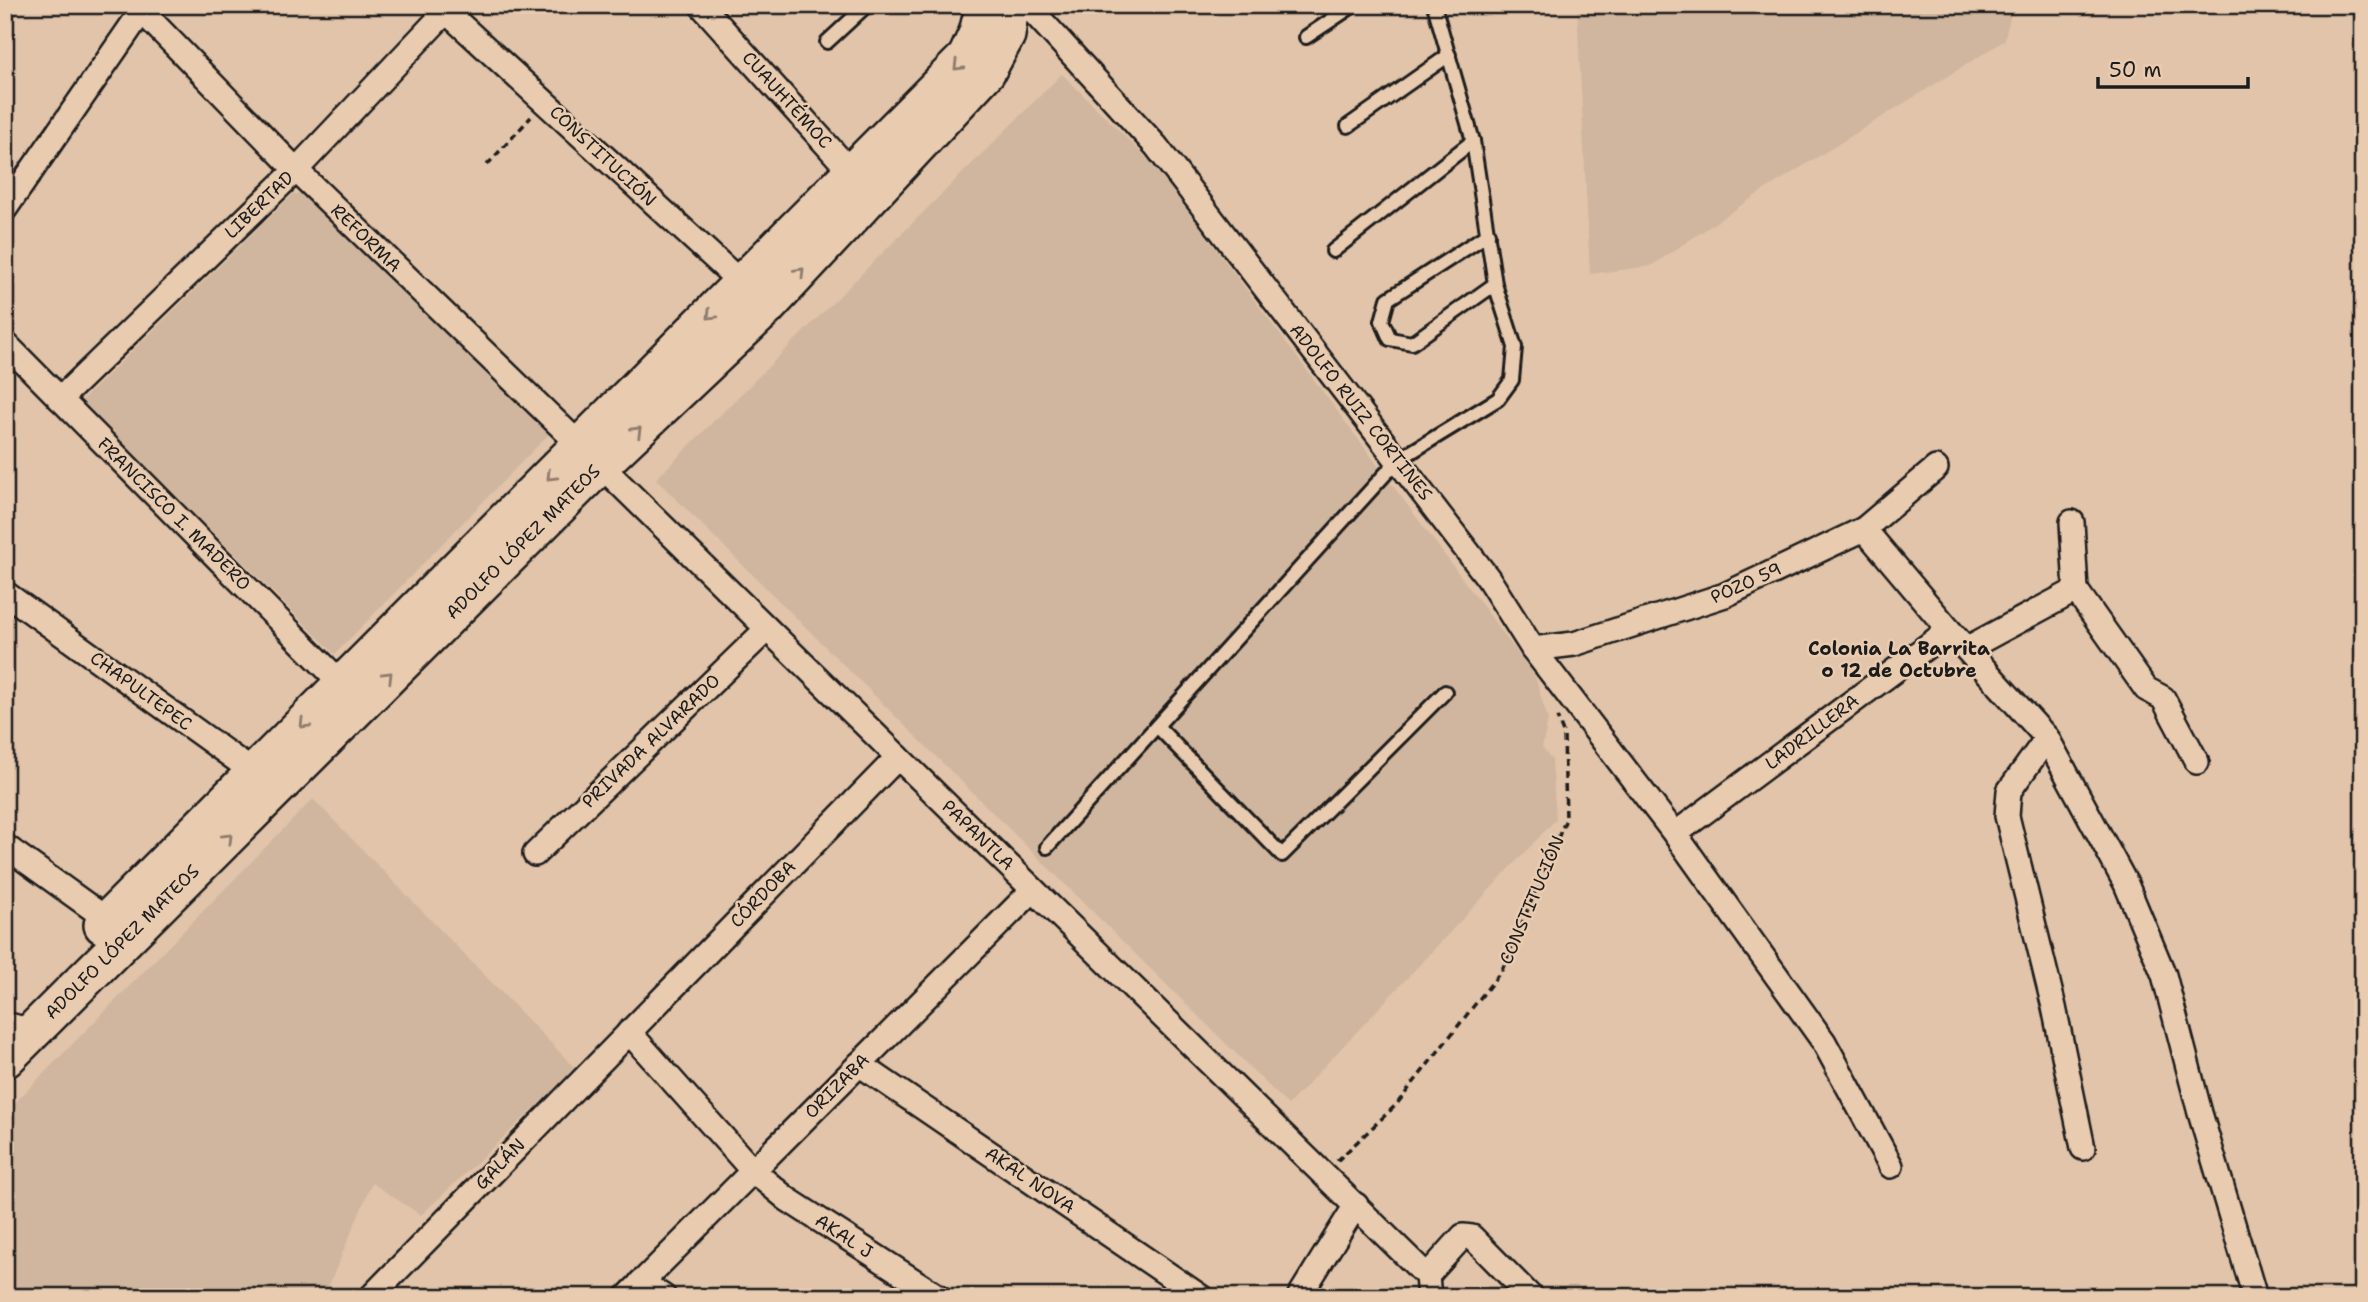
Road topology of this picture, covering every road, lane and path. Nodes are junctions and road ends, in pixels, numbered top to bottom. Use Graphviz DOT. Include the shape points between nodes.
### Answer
graph roads {
  1 [pos="701,5"];
  2 [pos="867,5"];
  3 [pos="985,5"];
  4 [pos="1354,5"];
  5 [pos="1434,5"];
  6 [pos="141,7"];
  7 [pos="445,7"];
  8 [pos="1028,7"];
  9 [pos="1306,37"];
  10 [pos="827,41"];
  11 [pos="1449,55"];
  12 [pos="545,103"];
  13 [pos="1348,126"];
  14 [pos="1473,141"];
  15 [pos="487,165"];
  16 [pos="296,170"];
  17 [pos="862,184"];
  18 [pos="5,209"];
  19 [pos="1488,234"];
  20 [pos="1333,251"];
  21 [pos="1495,284"];
  22 [pos="754,295"];
  23 [pos="5,343"];
  24 [pos="60,399"];
  25 [pos="590,456"];
  26 [pos="1398,460"];
  27 [pos="1936,468"];
  28 [pos="2072,522"];
  29 [pos="1864,529"];
  30 [pos="2076,590"];
  31 [pos="5,593"];
  32 [pos="767,629"];
  33 [pos="1949,630"];
  34 [pos="1968,648"];
  35 [pos="1533,649"];
  36 [pos="343,685"];
  37 [pos="1445,692"];
  38 [pos="1555,710"];
  39 [pos="1157,726"];
  40 [pos="2047,738"];
  41 [pos="898,757"];
  42 [pos="2197,762"];
  43 [pos="266,781"];
  44 [pos="1675,834"];
  45 [pos="5,846"];
  46 [pos="1047,847"];
  47 [pos="535,854"];
  48 [pos="1033,890"];
  49 [pos="108,920"];
  50 [pos="12,1026"];
  51 [pos="629,1032"];
  52 [pos="5,1059"];
  53 [pos="859,1064"];
  54 [pos="2083,1148"];
  55 [pos="1891,1167"];
  56 [pos="752,1170"];
  57 [pos="1323,1173"];
  58 [pos="1356,1205"];
  59 [pos="1428,1286"];
  60 [pos="634,1289"];
  61 [pos="371,1297"];
  62 [pos="664,1297"];
  63 [pos="939,1297"];
  64 [pos="1201,1297"];
  65 [pos="1299,1297"];
  66 [pos="1531,1297"];
  67 [pos="2255,1297"];
  1 -- 17 [label="street, CUAUHTÉMOC"];
  2 -- 10 [label="lane"];
  3 -- 17 [label="main road, ADOLFO LÓPEZ MATEOS, one-way" via="967,57"];
  4 -- 9 [label="lane"];
  5 -- 11 [label="lane"];
  6 -- 16 [label="street, REFORMA"];
  6 -- 18 [label="street"];
  7 -- 12 [label="street, CONSTITUCIÓN"];
  7 -- 16 [label="street, LIBERTAD"];
  8 -- 17 [label="main road, ADOLFO LÓPEZ MATEOS" via="1006,34 986,72"];
  8 -- 26 [label="street, ADOLFO RUIZ CORTINES" via="1156,146"];
  11 -- 13 [label="lane"];
  11 -- 14 [label="lane"];
  12 -- 15 [label="path"];
  12 -- 22 [label="street, CONSTITUCIÓN"];
  14 -- 19 [label="lane"];
  14 -- 20 [label="lane"];
  16 -- 24 [label="street, LIBERTAD"];
  16 -- 25 [label="street, REFORMA"];
  17 -- 22 [label="main road, ADOLFO LÓPEZ MATEOS"];
  19 -- 21 [label="lane"];
  19 -- 21 [label="lane" via="1388,299 1382,321 1390,338 1412,344"];
  21 -- 26 [label="lane" via="1514,347 1512,380 1498,399"];
  22 -- 25 [label="main road, ADOLFO LÓPEZ MATEOS"];
  23 -- 24 [label="street, FRANCISCO I. MADERO"];
  24 -- 36 [label="street, FRANCISCO I. MADERO"];
  25 -- 32 [label="street, PAPANTLA"];
  25 -- 36 [label="main road, ADOLFO LÓPEZ MATEOS, one-way"];
  43 -- 25 [label="main road, ADOLFO LÓPEZ MATEOS, one-way"];
  26 -- 35 [label="street, ADOLFO RUIZ CORTINES" via="1488,578"];
  26 -- 39 [label="lane"];
  27 -- 29 [label="street, POZO 59"];
  28 -- 30 [label="street"];
  29 -- 33 [label="street"];
  29 -- 35 [label="street, POZO 59" via="1726,595 1574,644"];
  30 -- 34 [label="street"];
  30 -- 42 [label="street" via="2146,689 2163,698"];
  31 -- 43 [label="street, CHAPULTEPEC"];
  32 -- 41 [label="street, PAPANTLA"];
  32 -- 47 [label="street, PRIVADA ALVARADO"];
  33 -- 34 [label="street"];
  33 -- 44 [label="street, LADRILLERA"];
  34 -- 40 [label="street"];
  35 -- 44 [label="street, ADOLFO RUIZ CORTINES"];
  36 -- 43 [label="main road, ADOLFO LÓPEZ MATEOS, one-way"];
  37 -- 39 [label="lane" via="1282,855"];
  38 -- 57 [label="path, CONSTITUCIÓN" via="1564,735 1566,819 1502,970 1396,1105"];
  39 -- 46 [label="lane"];
  40 -- 54 [label="street" via="2009,791 2007,816"];
  40 -- 67 [label="street" via="2126,884 2164,975"];
  41 -- 48 [label="street, PAPANTLA"];
  41 -- 51 [label="street, CÓRDOBA"];
  43 -- 49 [label="main road, ADOLFO LÓPEZ MATEOS"];
  50 -- 43 [label="main road, ADOLFO LÓPEZ MATEOS, one-way"];
  44 -- 55 [label="street, ADOLFO RUIZ CORTINES" via="1824,1042"];
  45 -- 49 [label="street"];
  48 -- 53 [label="street, ORIZABA"];
  48 -- 57 [label="street, PAPANTLA"];
  49 -- 50 [label="main road, ADOLFO LÓPEZ MATEOS"];
  50 -- 52 [label="main road, ADOLFO LÓPEZ MATEOS"];
  51 -- 56 [label="street, AKAL J"];
  51 -- 61 [label="street, GALÁN"];
  53 -- 56 [label="street, ORIZABA"];
  53 -- 64 [label="street, AKAL NOVA"];
  56 -- 60 [label="street, ORIZABA"];
  56 -- 63 [label="street, AKAL J" via="787,1199"];
  57 -- 58 [label="street, PAPANTLA"];
  58 -- 59 [label="street, PAPANTLA"];
  58 -- 65 [label="street"];
  59 -- 66 [label="street" via="1463,1236 1472,1237"];
  60 -- 62 [label="street"];
}
